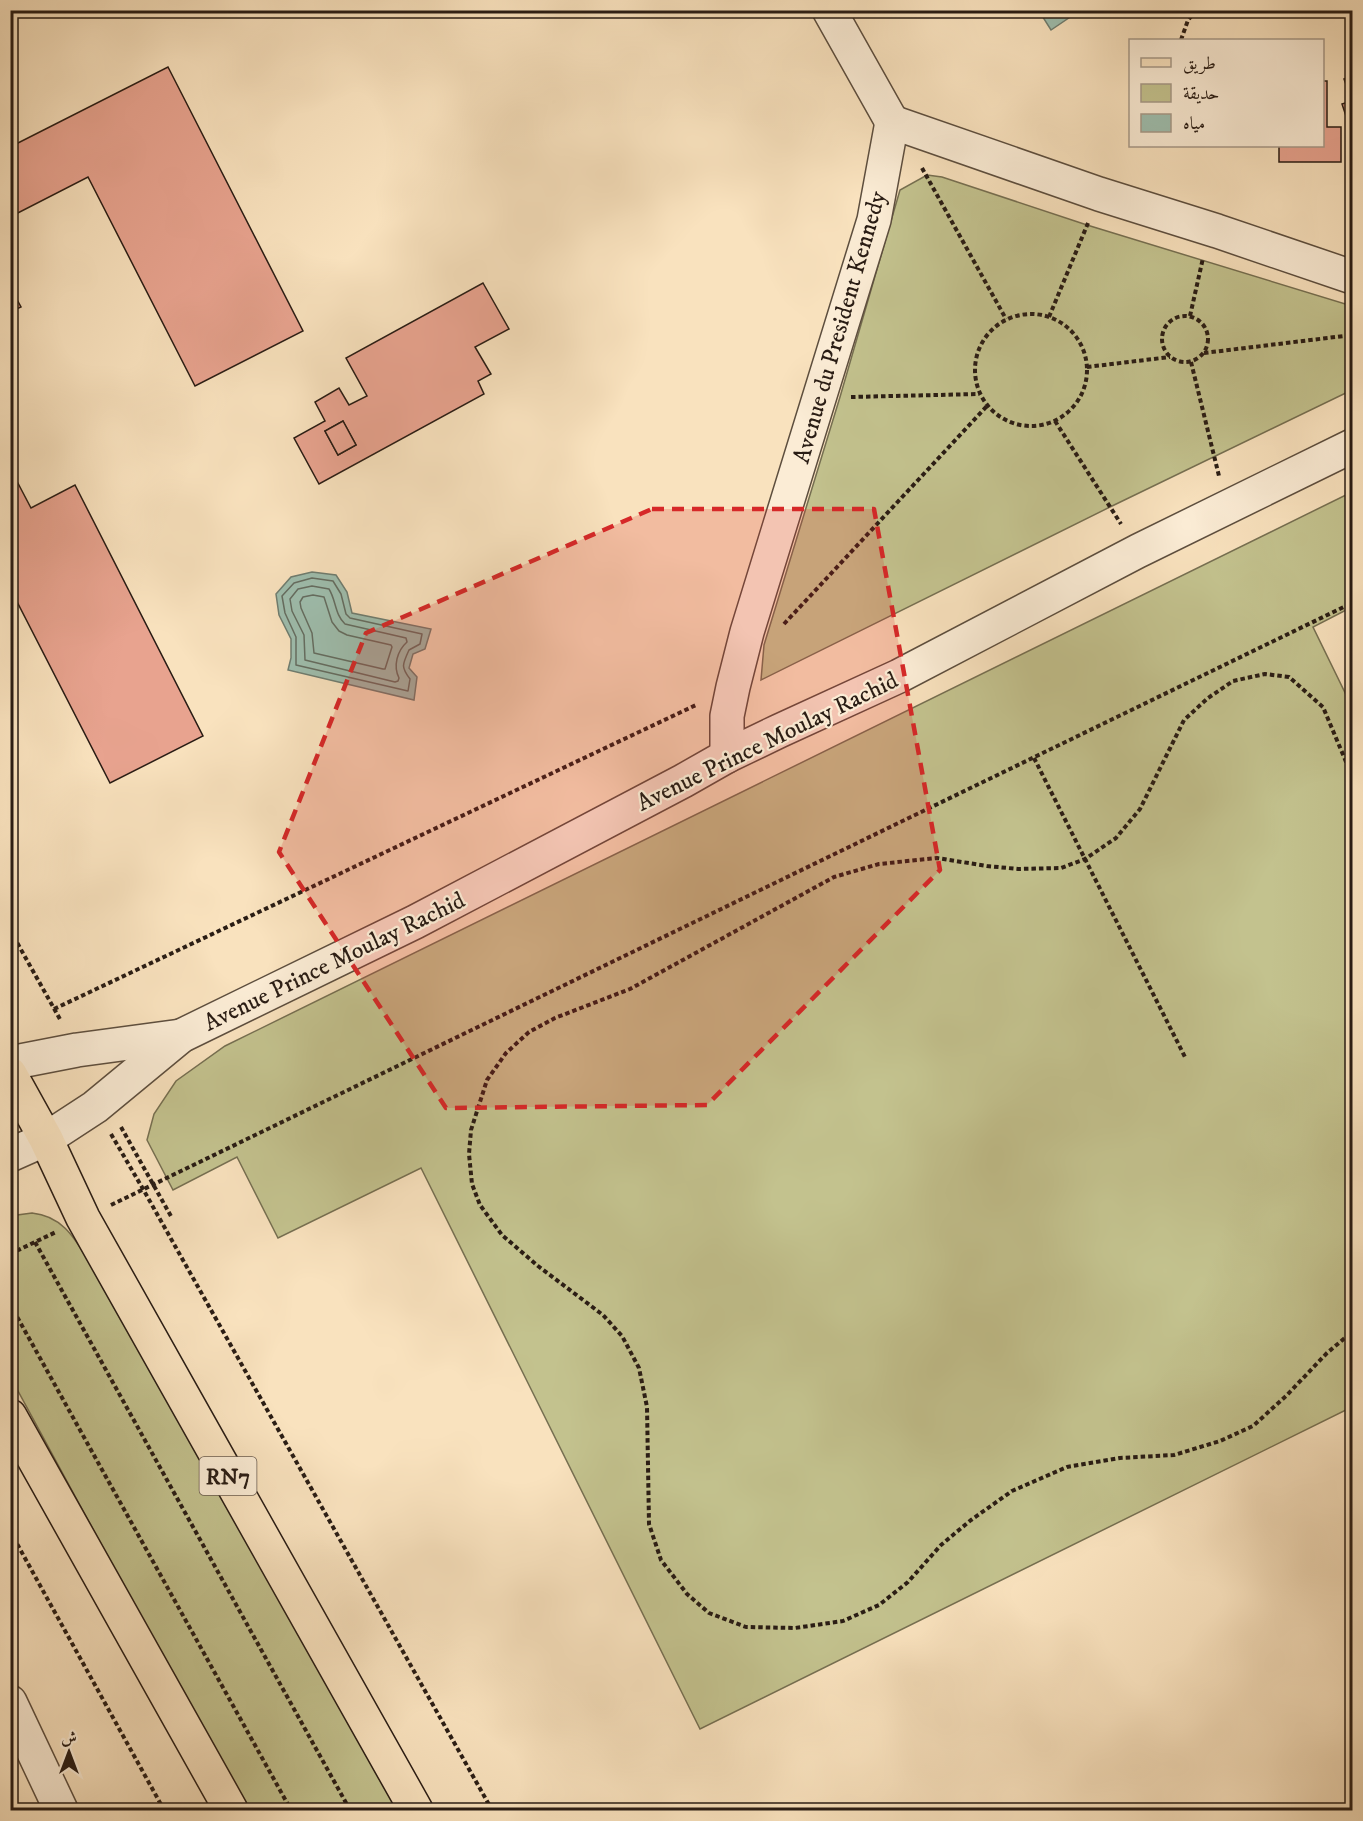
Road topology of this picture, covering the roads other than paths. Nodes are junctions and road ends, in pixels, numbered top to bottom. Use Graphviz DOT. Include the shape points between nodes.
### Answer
graph roads {
  1 [pos="829,10"];
  2 [pos="892,122"];
  3 [pos="1353,277"];
  4 [pos="1353,446"];
  5 [pos="727,756"];
  6 [pos="181,1036"];
  7 [pos="10,1063"];
  8 [pos="10,1074"];
  9 [pos="46,1139"];
  10 [pos="10,1155"];
  11 [pos="13,1427"];
  12 [pos="10,1702"];
  13 [pos="61,1810"];
  14 [pos="231,1810"];
  15 [pos="416,1810"];
  1 -- 2 [label="street"];
  2 -- 3 [label="street"];
  2 -- 5 [label="street, Avenue du President Kennedy" via="874,220 733,687"];
  4 -- 5 [label="street, Avenue Prince Moulay Rachid" via="1138,551 899,676"];
  5 -- 6 [label="street, Avenue Prince Moulay Rachid" via="415,922"];
  6 -- 7 [label="street, Avenue Prince Moulay Rachid"];
  6 -- 9 [label="street, Avenue Prince Moulay Rachid" via="94,1107"];
  8 -- 9 [label="main road, RN7"];
  9 -- 10 [label="street, Avenue Prince Moulay Rachid"];
  9 -- 15 [label="main road, RN7" via="83,1218"];
  11 -- 14 [label="main road"];
  12 -- 13 [label="street"];
}
